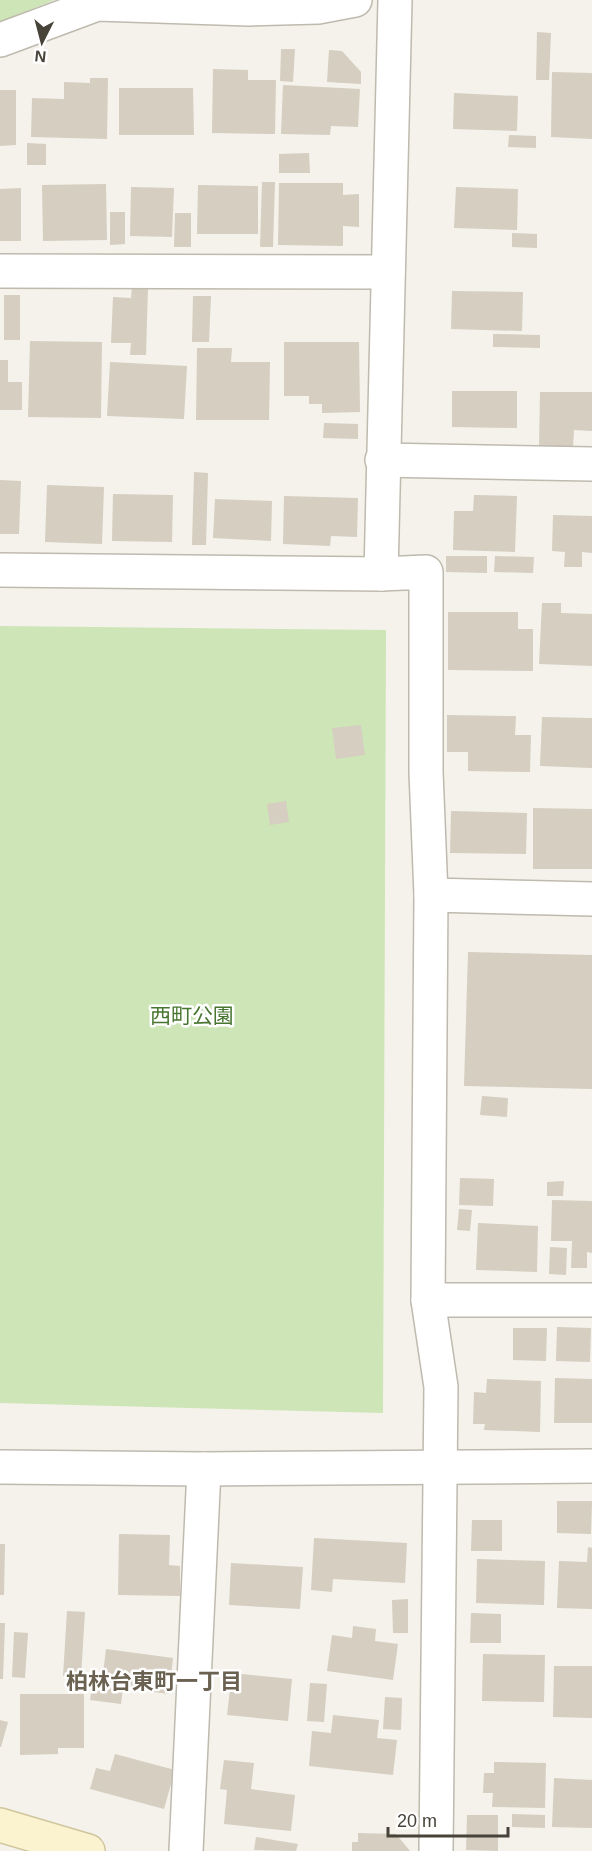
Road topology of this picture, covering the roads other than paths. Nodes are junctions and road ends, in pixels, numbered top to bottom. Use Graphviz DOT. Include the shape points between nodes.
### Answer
graph roads {
  1 [pos="355,0"];
  2 [pos="395,0"];
  3 [pos="0,40"];
  4 [pos="0,272"];
  5 [pos="388,272"];
  6 [pos="382,460"];
  7 [pos="592,464"];
  8 [pos="0,570"];
  9 [pos="381,574"];
  10 [pos="431,895"];
  11 [pos="592,899"];
  12 [pos="428,1300"];
  13 [pos="592,1300"];
  14 [pos="441,1466"];
  15 [pos="592,1466"];
  16 [pos="0,1467"];
  17 [pos="204,1469"];
  18 [pos="0,1825"];
  19 [pos="88,1851"];
  20 [pos="186,1851"];
  21 [pos="436,1851"];
  1 -- 3 [label="street" via="318,7 249,9 97,4"];
  2 -- 5 [label="street"];
  4 -- 5 [label="street"];
  5 -- 6 [label="street"];
  6 -- 7 [label="street"];
  6 -- 9 [label="street"];
  8 -- 9 [label="street"];
  9 -- 10 [label="street" via="426,572 426,772"];
  10 -- 11 [label="street"];
  10 -- 12 [label="street"];
  12 -- 13 [label="street"];
  12 -- 14 [label="street" via="441,1387"];
  14 -- 15 [label="street"];
  14 -- 17 [label="street"];
  14 -- 21 [label="street"];
  16 -- 17 [label="street"];
  17 -- 20 [label="street"];
  18 -- 19 [label="street"];
}
